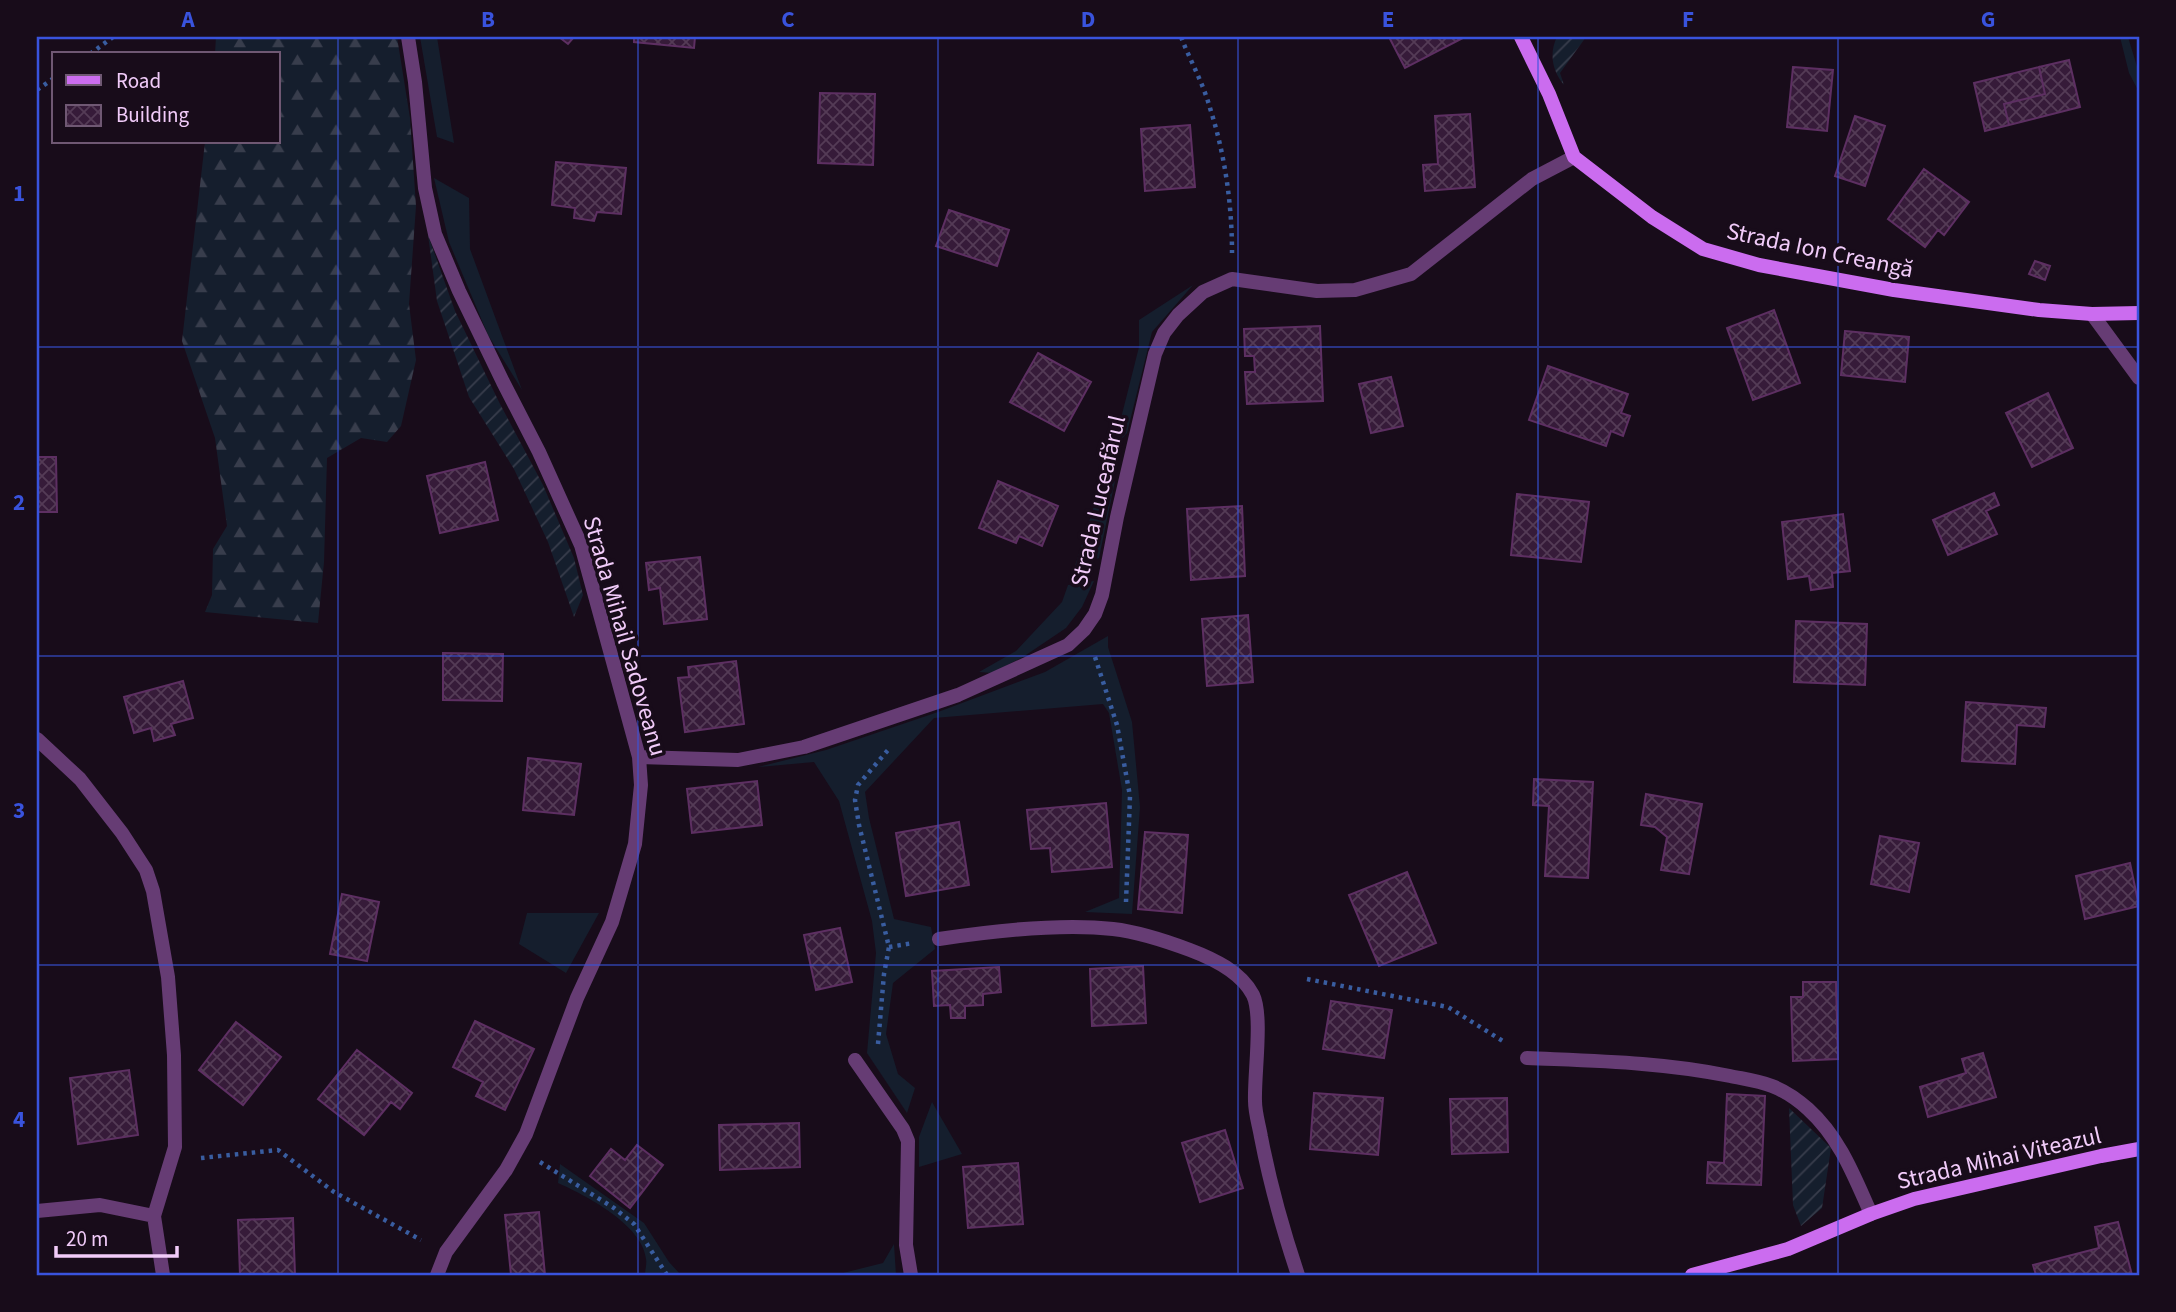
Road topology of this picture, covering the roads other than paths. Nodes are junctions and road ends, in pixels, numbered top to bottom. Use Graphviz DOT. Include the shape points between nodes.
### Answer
graph roads {
  1 [pos="408,37"];
  2 [pos="1521,37"];
  3 [pos="1574,157"];
  4 [pos="2139,313"];
  5 [pos="2092,314"];
  6 [pos="2139,378"];
  7 [pos="37,738"];
  8 [pos="639,757"];
  9 [pos="939,939"];
  10 [pos="1527,1058"];
  11 [pos="855,1060"];
  12 [pos="2139,1149"];
  13 [pos="37,1211"];
  14 [pos="1871,1214"];
  15 [pos="154,1216"];
  16 [pos="163,1275"];
  17 [pos="438,1275"];
  18 [pos="911,1275"];
  19 [pos="1298,1275"];
  20 [pos="1692,1275"];
  1 -- 8 [label="street, Strada Mihail Sadoveanu" via="425,188 435,234 581,545"];
  2 -- 3 [label="street"];
  3 -- 5 [label="street, Strada Ion Creangă" via="1651,217 1703,249 1759,265 1894,290"];
  3 -- 8 [label="street, Strada Luceafărul" via="1532,179 1411,274 1355,290 1317,291 1232,279 1203,292 1178,315 1155,354 1102,595 1095,614 1068,645 958,695 804,747 738,760"];
  4 -- 5 [label="street, Strada Ion Creangă"];
  5 -- 6 [label="street"];
  7 -- 15 [label="street" via="80,779 114,822 146,870 153,891 168,977 175,1147"];
  8 -- 17 [label="street, Strada Mihail Sadoveanu" via="635,844 612,922 577,998 526,1134 506,1170 446,1252"];
  9 -- 19 [label="street" via="1056,928 1114,929 1201,954 1243,980 1254,998 1255,1102 1269,1178"];
  10 -- 14 [label="street, Strada Mihai Viteazul" via="1700,1070 1772,1085 1808,1109 1830,1134 1848,1160"];
  11 -- 18 [label="street" via="908,1141 906,1245"];
  12 -- 14 [label="street, Strada Mihai Viteazul" via="1914,1199"];
  13 -- 15 [label="street" via="100,1205"];
  14 -- 20 [label="street, Strada Mihai Viteazul" via="1788,1249"];
  15 -- 16 [label="street"];
}
